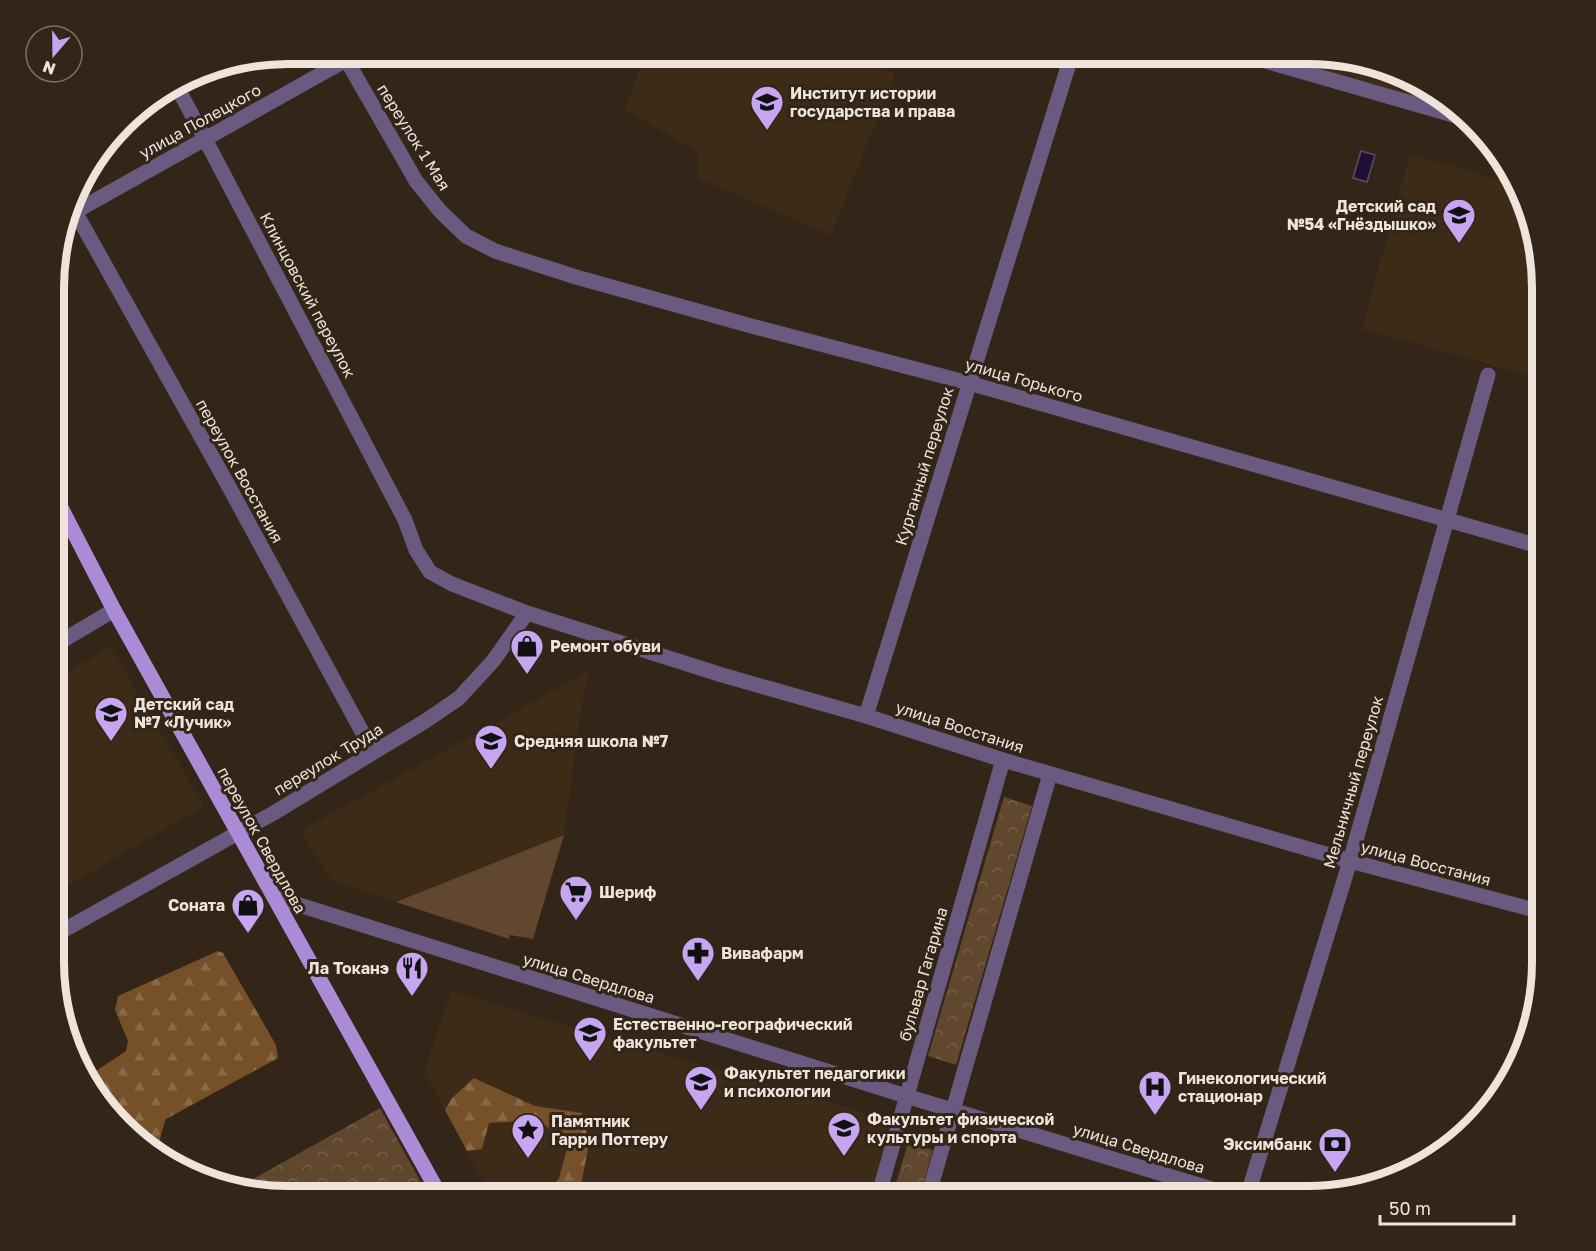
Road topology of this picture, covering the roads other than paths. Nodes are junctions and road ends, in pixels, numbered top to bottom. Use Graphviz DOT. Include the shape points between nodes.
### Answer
graph roads {
  1 [pos="333,64"];
  2 [pos="349,64"];
  3 [pos="1069,64"];
  4 [pos="1277,64"];
  5 [pos="180,93"];
  6 [pos="1447,113"];
  7 [pos="205,139"];
  8 [pos="80,207"];
  9 [pos="76,217"];
  10 [pos="495,251"];
  11 [pos="1488,375"];
  12 [pos="969,383"];
  13 [pos="64,513"];
  14 [pos="1447,519"];
  15 [pos="405,520"];
  16 [pos="1532,544"];
  17 [pos="114,610"];
  18 [pos="527,613"];
  19 [pos="64,640"];
  20 [pos="866,716"];
  21 [pos="372,752"];
  22 [pos="1003,760"];
  23 [pos="1050,774"];
  24 [pos="238,833"];
  25 [pos="1350,861"];
  26 [pos="274,897"];
  27 [pos="1532,909"];
  28 [pos="64,930"];
  29 [pos="906,1096"];
  30 [pos="953,1111"];
  31 [pos="435,1186"];
  32 [pos="881,1186"];
  33 [pos="931,1186"];
  34 [pos="1202,1186"];
  35 [pos="1250,1186"];
  1 -- 7 [label="street, улица Полецкого"];
  2 -- 10 [label="street, переулок 1 Мая" via="416,181 440,212 466,236"];
  3 -- 12 [label="street, Курганный переулок"];
  4 -- 6 [label="street"];
  5 -- 7 [label="street, Клинцовский переулок"];
  7 -- 8 [label="street, улица Полецкого"];
  7 -- 15 [label="street, Клинцовский переулок"];
  9 -- 21 [label="street, переулок Восстания" via="234,495"];
  10 -- 12 [label="street, улица Горького" via="755,327"];
  11 -- 14 [label="street, Мельничный переулок"];
  12 -- 14 [label="street, улица Горького"];
  12 -- 20 [label="street, Курганный переулок"];
  13 -- 17 [label="main road, переулок Свердлова"];
  14 -- 16 [label="street, улица Горького"];
  14 -- 25 [label="street, Мельничный переулок"];
  15 -- 18 [label="street, улица Восстания" via="416,550 430,572"];
  17 -- 19 [label="street"];
  17 -- 24 [label="main road, переулок Свердлова"];
  18 -- 20 [label="street, улица Восстания"];
  18 -- 21 [label="street, переулок Труда" via="493,661 459,698"];
  20 -- 22 [label="street, улица Восстания"];
  21 -- 24 [label="street, переулок Труда"];
  22 -- 23 [label="street, улица Восстания"];
  22 -- 29 [label="street, бульвар Гагарина"];
  23 -- 25 [label="street, улица Восстания"];
  23 -- 30 [label="street"];
  24 -- 26 [label="main road, переулок Свердлова"];
  24 -- 28 [label="street, переулок Труда"];
  25 -- 27 [label="street, улица Восстания"];
  25 -- 35 [label="street, Мельничный переулок"];
  26 -- 29 [label="street, улица Свердлова"];
  26 -- 31 [label="main road, переулок Свердлова"];
  29 -- 30 [label="street, улица Свердлова"];
  29 -- 32 [label="street, бульвар Гагарина"];
  30 -- 33 [label="street"];
  30 -- 34 [label="street, улица Свердлова"];
}
